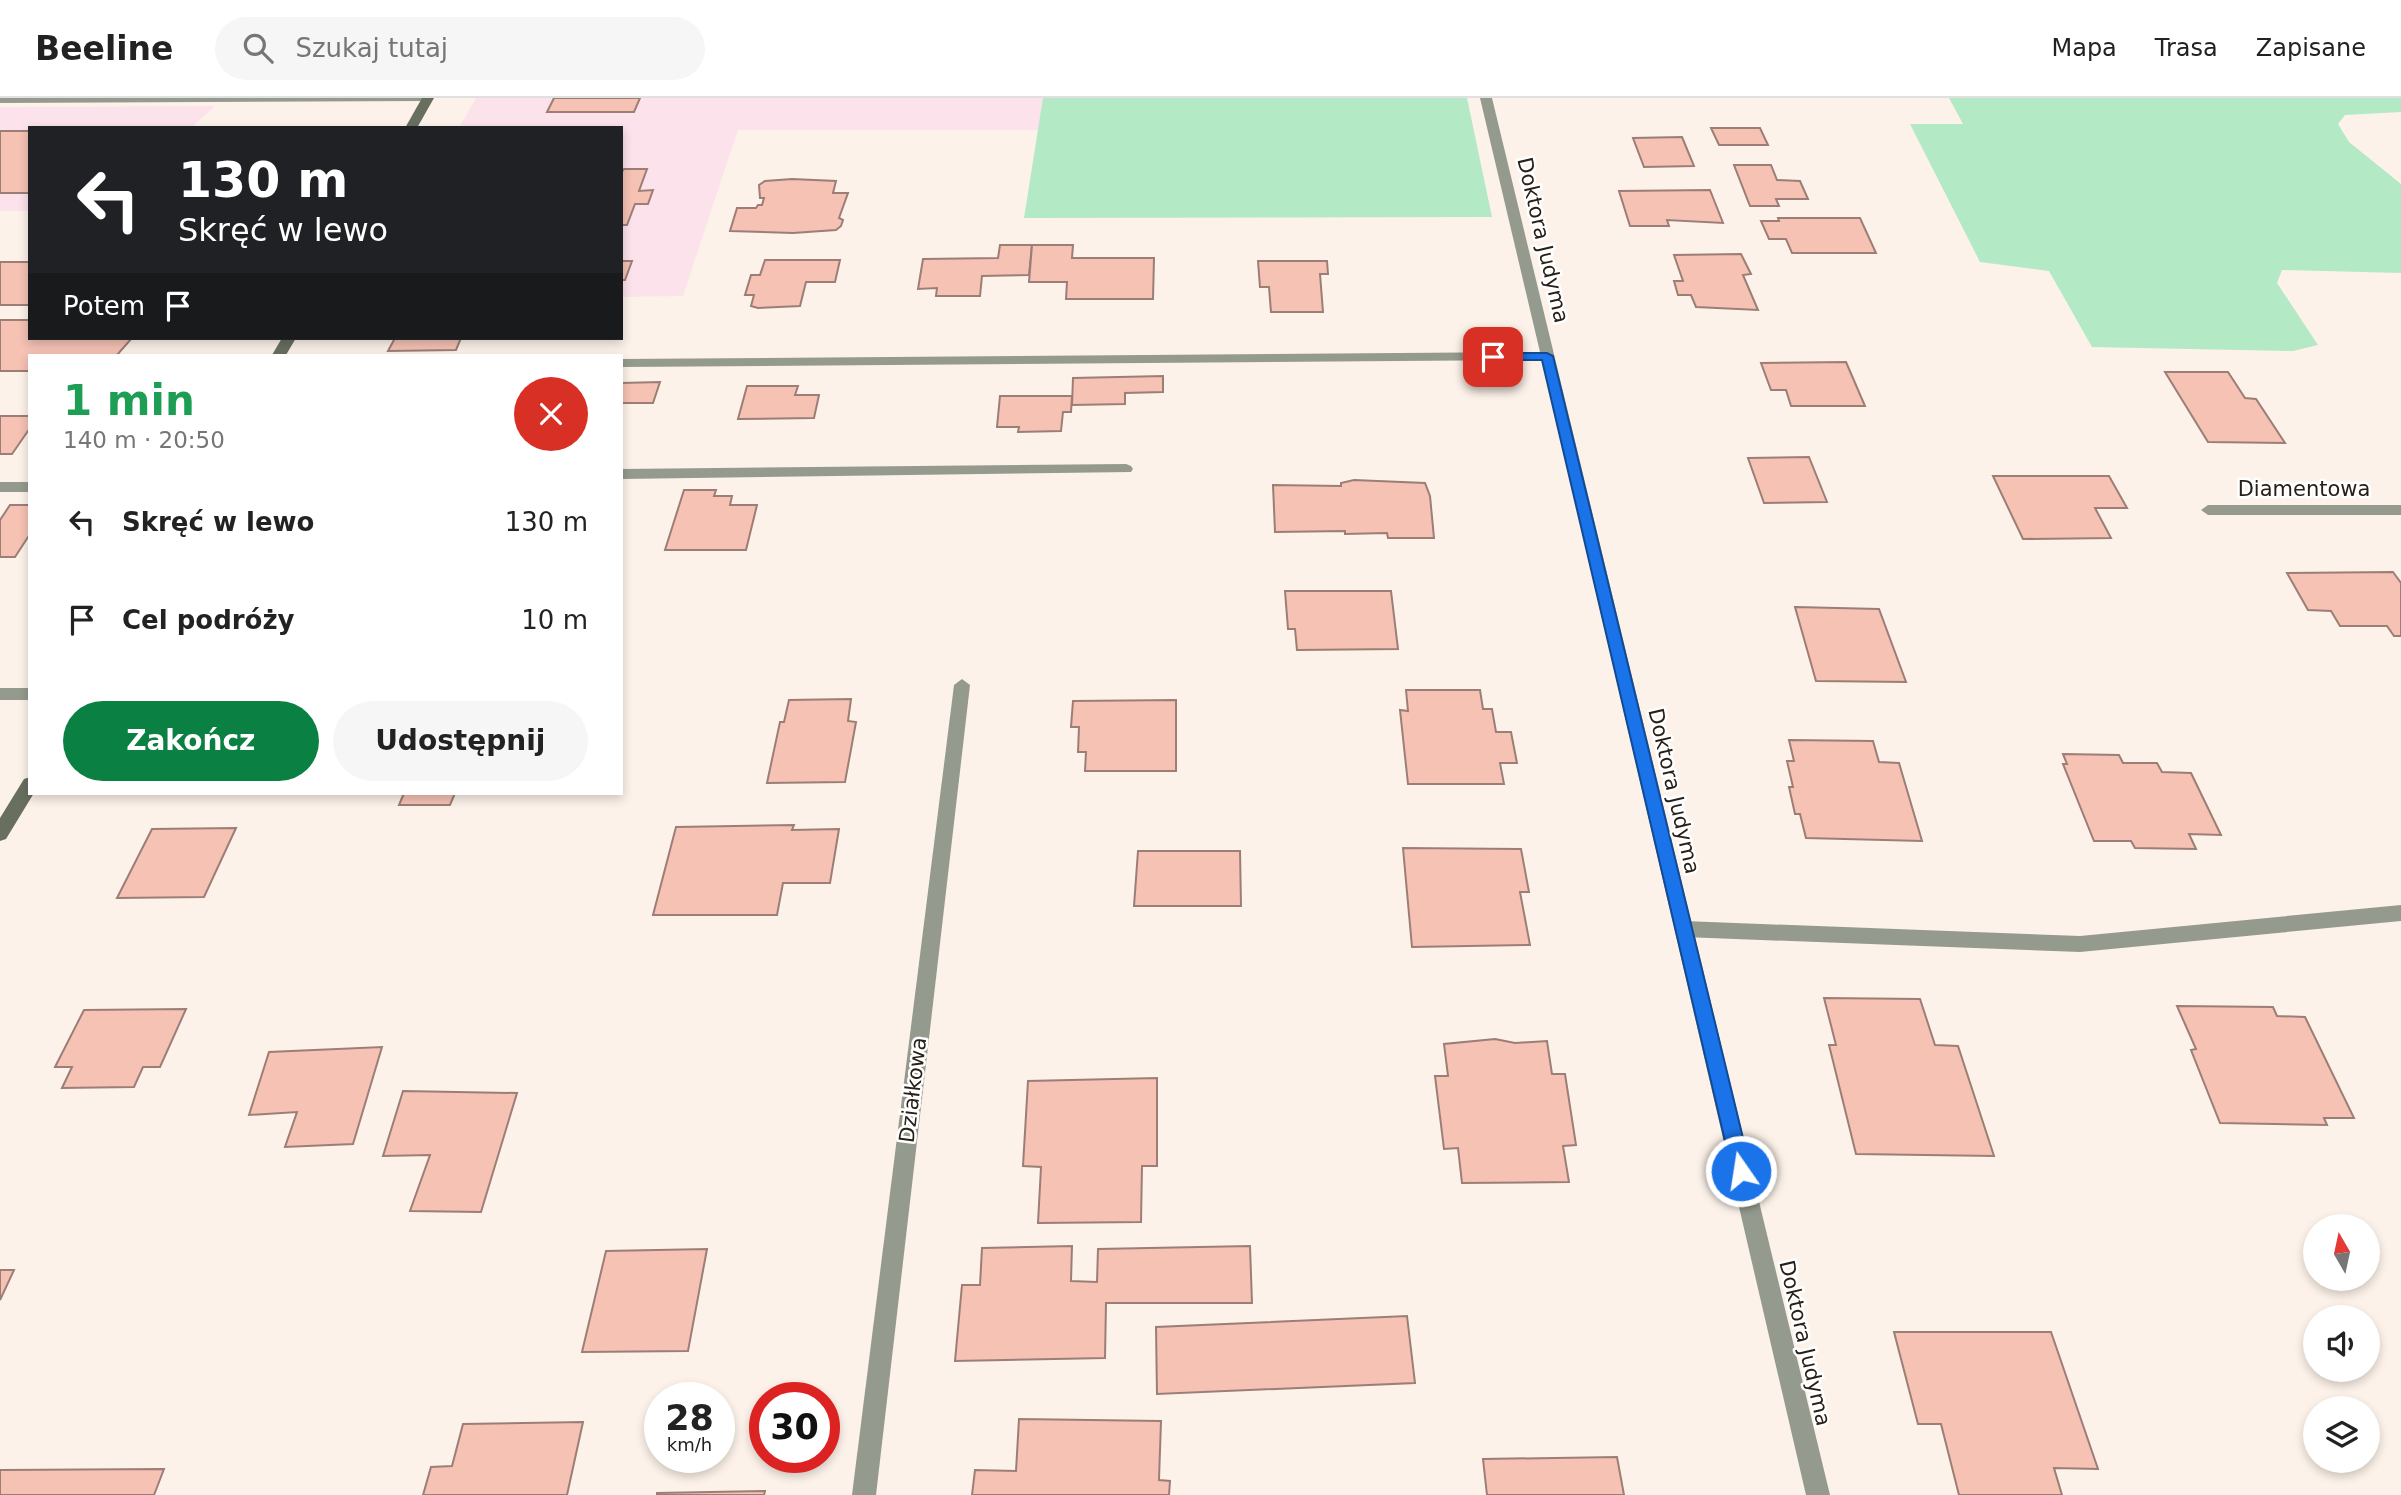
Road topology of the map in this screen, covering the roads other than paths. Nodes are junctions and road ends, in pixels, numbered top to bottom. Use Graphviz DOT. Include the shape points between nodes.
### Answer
graph roads {
  1 [pos="426,98"];
  2 [pos="1486,98"];
  3 [pos="0,100"];
  4 [pos="412,126"];
  5 [pos="1547,356"];
  6 [pos="623,363"];
  7 [pos="1126,469"];
  8 [pos="623,474"];
  9 [pos="0,487"];
  10 [pos="28,487"];
  11 [pos="2208,510"];
  12 [pos="2401,510"];
  13 [pos="962,685"];
  14 [pos="0,694"];
  15 [pos="28,694"];
  16 [pos="28,787"];
  17 [pos="0,834"];
  18 [pos="2401,914"];
  19 [pos="1684,929"];
  20 [pos="864,1495"];
  21 [pos="1818,1495"];
  1 -- 3 [label="street"];
  1 -- 4 [label="street"];
  2 -- 5 [label="street, Doktora Judyma"];
  5 -- 6 [label="street"];
  5 -- 19 [label="street, Doktora Judyma"];
  7 -- 8 [label="street"];
  9 -- 10 [label="street"];
  11 -- 12 [label="street, Diamentowa"];
  13 -- 20 [label="street, Działkowa"];
  14 -- 15 [label="street"];
  16 -- 17 [label="street"];
  18 -- 19 [label="street" via="2080,944"];
  19 -- 21 [label="street, Doktora Judyma"];
}
